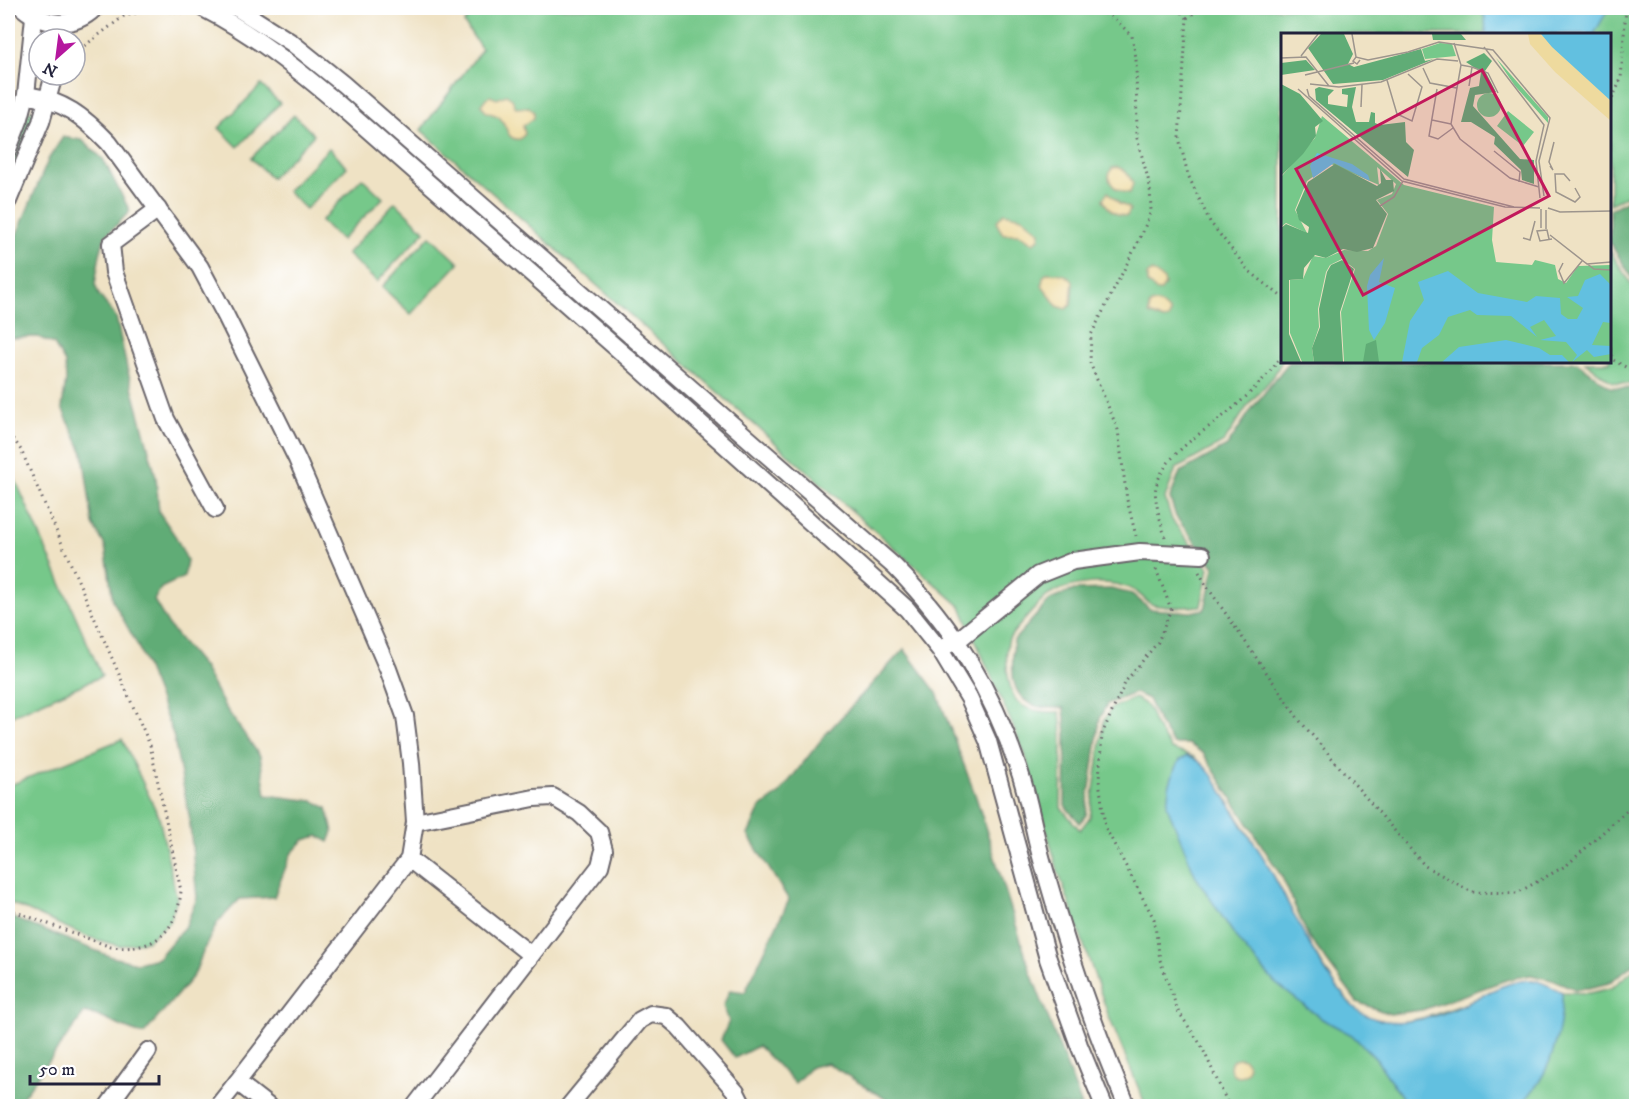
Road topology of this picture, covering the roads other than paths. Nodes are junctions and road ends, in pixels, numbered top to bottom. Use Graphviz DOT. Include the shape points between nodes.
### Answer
graph roads {
  1 [pos="95,8"];
  2 [pos="237,8"];
  3 [pos="196,10"];
  4 [pos="29,12"];
  5 [pos="68,22"];
  6 [pos="67,27"];
  7 [pos="51,87"];
  8 [pos="26,95"];
  9 [pos="48,98"];
  10 [pos="8,149"];
  11 [pos="8,201"];
  12 [pos="158,209"];
  13 [pos="215,509"];
  14 [pos="1197,555"];
  15 [pos="957,641"];
  16 [pos="940,650"];
  17 [pos="415,822"];
  18 [pos="409,859"];
  19 [pos="531,955"];
  20 [pos="148,1051"];
  21 [pos="237,1082"];
  22 [pos="108,1107"];
  23 [pos="218,1107"];
  24 [pos="268,1107"];
  25 [pos="415,1107"];
  26 [pos="569,1107"];
  27 [pos="743,1107"];
  28 [pos="1104,1107"];
  29 [pos="1127,1107"];
  1 -- 5 [label="lane"];
  2 -- 15 [label="lane" via="343,84 895,567"];
  3 -- 16 [label="lane" via="235,24 284,58 343,108 848,554 907,609"];
  4 -- 5 [label="lane" via="45,21"];
  4 -- 8 [label="lane"];
  5 -- 6 [label="lane"];
  7 -- 9 [label="lane"];
  8 -- 9 [label="lane"];
  8 -- 10 [label="lane"];
  9 -- 11 [label="lane"];
  9 -- 12 [label="lane" via="94,127"];
  12 -- 13 [label="lane" via="111,244 114,272 166,419"];
  12 -- 17 [label="lane" via="200,267 226,316 297,459 388,669 405,716"];
  14 -- 15 [label="lane" via="1140,552 1073,561 1038,575"];
  15 -- 16 [label="lane"];
  15 -- 29 [label="lane" via="983,683 1017,763 1069,949 1101,1046"];
  16 -- 28 [label="lane" via="969,698 988,741 1048,959"];
  17 -- 18 [label="lane"];
  17 -- 19 [label="lane" via="553,797 579,813 599,832 604,850 600,866"];
  18 -- 19 [label="lane"];
  18 -- 21 [label="lane"];
  19 -- 25 [label="lane"];
  20 -- 22 [label="lane"];
  21 -- 23 [label="lane"];
  21 -- 24 [label="lane"];
  26 -- 27 [label="lane" via="640,1020 651,1014 666,1016 679,1027 736,1092"];
}
